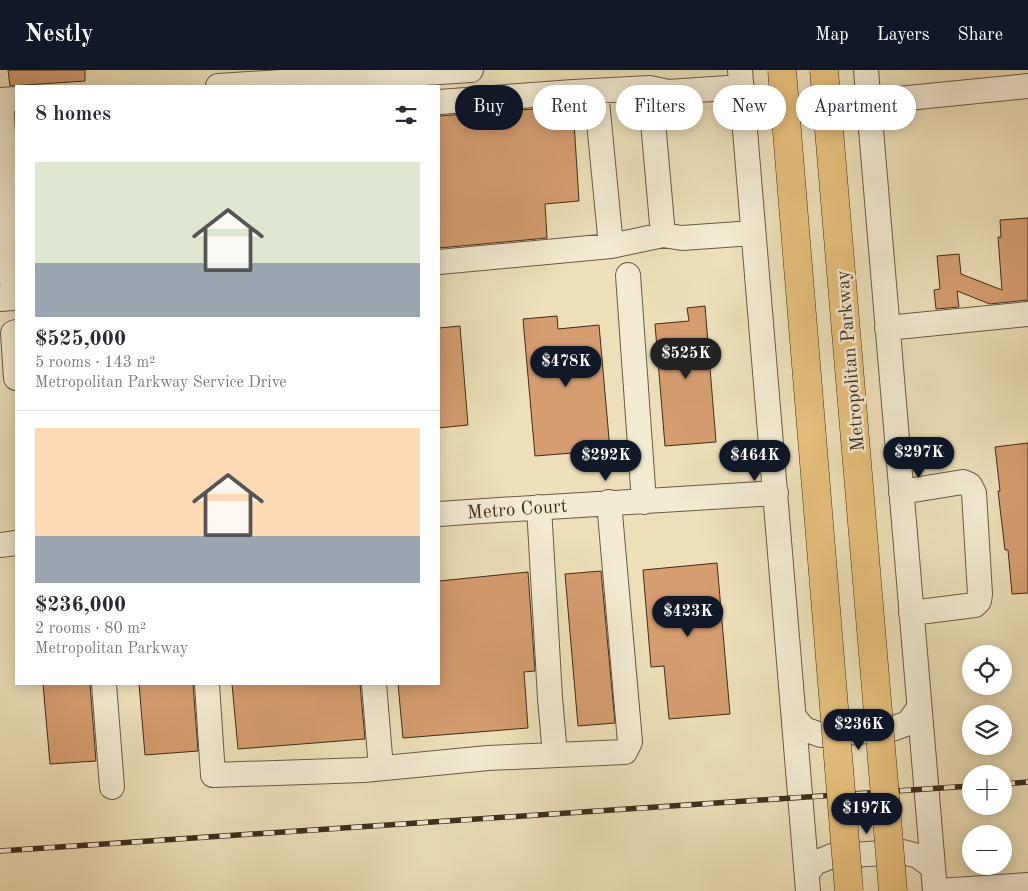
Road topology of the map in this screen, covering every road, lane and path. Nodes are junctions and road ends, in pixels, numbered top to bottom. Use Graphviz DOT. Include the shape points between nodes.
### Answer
graph roads {
  1 [pos="219,70"];
  2 [pos="471,70"];
  3 [pos="782,70"];
  4 [pos="824,70"];
  5 [pos="866,70"];
  6 [pos="741,78"];
  7 [pos="219,85"];
  8 [pos="235,85"];
  9 [pos="703,85"];
  10 [pos="867,85"];
  11 [pos="1028,86"];
  12 [pos="533,95"];
  13 [pos="916,97"];
  14 [pos="6,100"];
  15 [pos="440,102"];
  16 [pos="600,130"];
  17 [pos="654,130"];
  18 [pos="870,130"];
  19 [pos="1,146"];
  20 [pos="3,201"];
  21 [pos="754,233"];
  22 [pos="663,235"];
  23 [pos="5,246"];
  24 [pos="611,246"];
  25 [pos="440,262"];
  26 [pos="628,274"];
  27 [pos="0,299"];
  28 [pos="1028,314"];
  29 [pos="887,328"];
  30 [pos="15,332"];
  31 [pos="15,363"];
  32 [pos="901,492"];
  33 [pos="776,493"];
  34 [pos="609,502"];
  35 [pos="644,502"];
  36 [pos="539,507"];
  37 [pos="440,514"];
  38 [pos="15,544"];
  39 [pos="0,545"];
  40 [pos="911,613"];
  41 [pos="104,685"];
  42 [pos="207,685"];
  43 [pos="374,685"];
  44 [pos="919,708"];
  45 [pos="794,718"];
  46 [pos="555,755"];
  47 [pos="381,768"];
  48 [pos="112,787"];
  49 [pos="933,867"];
  50 [pos="808,882"];
  51 [pos="1028,885"];
  52 [pos="849,891"];
  53 [pos="893,891"];
  54 [pos="936,891"];
  1 -- 7 [label="street"];
  2 -- 8 [label="street"];
  3 -- 52 [label="main road, bridge"];
  4 -- 53 [label="main road, Metropolitan Parkway, bridge"];
  5 -- 10 [label="street"];
  6 -- 9 [label="street"];
  6 -- 21 [label="street"];
  11 -- 13 [label="street"];
  12 -- 15 [label="street"];
  14 -- 19 [label="street"];
  16 -- 24 [label="street"];
  17 -- 22 [label="street"];
  18 -- 29 [label="street"];
  19 -- 20 [label="street"];
  20 -- 23 [label="street"];
  21 -- 22 [label="street" via="682,238"];
  21 -- 33 [label="street"];
  22 -- 24 [label="street"];
  23 -- 27 [label="street" via="13,298"];
  24 -- 25 [label="street"];
  26 -- 35 [label="street"];
  28 -- 29 [label="street"];
  29 -- 32 [label="street"];
  30 -- 31 [label="street"];
  32 -- 40 [label="street"];
  32 -- 40 [label="street" via="963,482 970,485 974,493 979,601 975,605"];
  33 -- 35 [label="street, Metro Court"];
  33 -- 45 [label="street"];
  34 -- 35 [label="street, Metro Court"];
  34 -- 36 [label="street, Metro Court"];
  34 -- 46 [label="street" via="630,742 625,752"];
  36 -- 37 [label="street, Metro Court"];
  36 -- 46 [label="street"];
  38 -- 39 [label="street"];
  40 -- 44 [label="street"];
  41 -- 48 [label="street"];
  42 -- 47 [label="street" via="213,775"];
  43 -- 47 [label="street"];
  44 -- 45 [label="street" via="908,723 892,729 821,735 804,728"];
  44 -- 49 [label="street"];
  45 -- 50 [label="street"];
  46 -- 47 [label="street"];
  49 -- 50 [label="street" via="918,856 903,852 832,856 815,863"];
  49 -- 54 [label="street"];
  51 -- 54 [label="street"];
}
